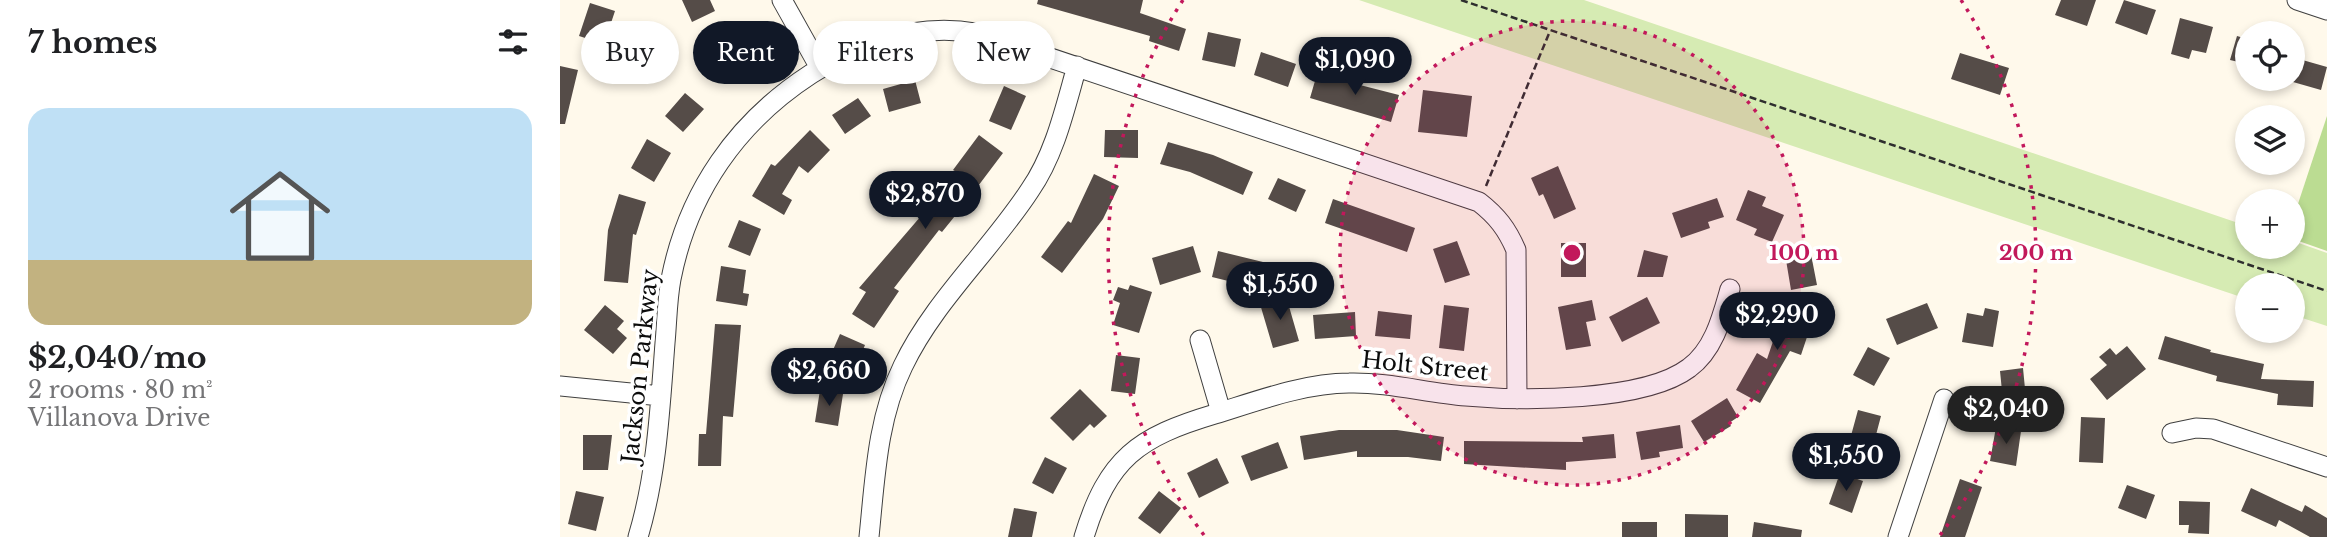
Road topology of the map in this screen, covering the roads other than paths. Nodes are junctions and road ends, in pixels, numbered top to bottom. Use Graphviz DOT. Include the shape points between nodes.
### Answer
graph roads {
  1 [pos="782,0"];
  2 [pos="2297,0"];
  3 [pos="2327,10"];
  4 [pos="938,29"];
  5 [pos="813,55"];
  6 [pos="1077,66"];
  7 [pos="813,73"];
  8 [pos="1730,289"];
  9 [pos="1200,340"];
  10 [pos="560,386"];
  11 [pos="661,396"];
  12 [pos="1517,399"];
  13 [pos="1944,399"];
  14 [pos="1221,412"];
  15 [pos="2172,433"];
  16 [pos="2327,467"];
  17 [pos="638,537"];
  18 [pos="869,537"];
  19 [pos="1084,537"];
  20 [pos="1898,537"];
  1 -- 5 [label="street"];
  2 -- 3 [label="street"];
  4 -- 6 [label="street, Jackson Parkway" via="976,33"];
  6 -- 12 [label="street, Jackson Parkway" via="1479,202 1494,213 1516,250"];
  6 -- 18 [label="street" via="1039,177 923,331 903,366 882,429"];
  7 -- 11 [label="street, Jackson Parkway" via="753,119 725,152 696,200 671,280"];
  8 -- 12 [label="street, Holt Street" via="1708,347 1675,379 1592,395"];
  9 -- 14 [label="street"];
  10 -- 11 [label="street"];
  11 -- 17 [label="street, Jackson Parkway" via="657,449"];
  12 -- 14 [label="street, Holt Street" via="1346,383 1305,388"];
  13 -- 20 [label="street"];
  14 -- 19 [label="street, Holt Street" via="1160,433 1132,452 1100,491"];
  15 -- 16 [label="street" via="2213,429"];
}
